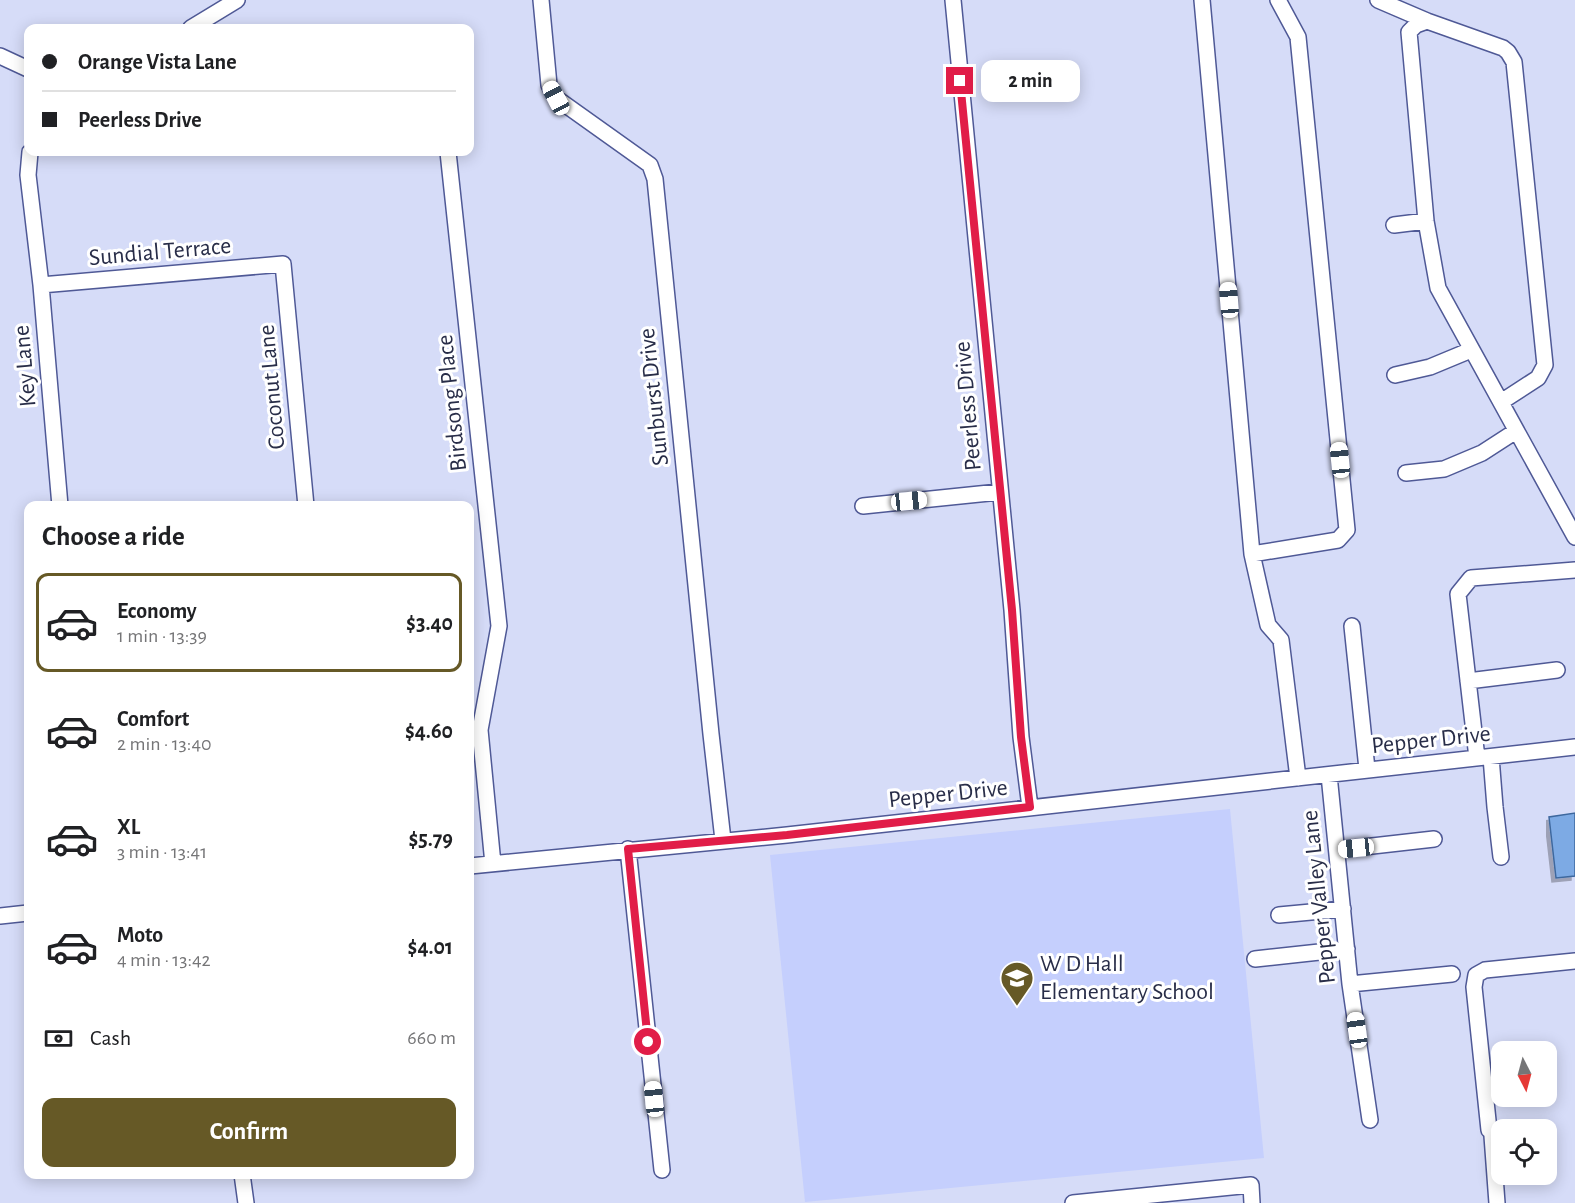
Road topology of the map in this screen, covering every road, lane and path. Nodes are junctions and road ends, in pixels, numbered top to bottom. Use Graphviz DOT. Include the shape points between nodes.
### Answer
graph roads {
  1 [pos="237,0"];
  2 [pos="541,0"];
  3 [pos="953,0"];
  4 [pos="1202,0"];
  5 [pos="1278,0"];
  6 [pos="1378,0"];
  7 [pos="1427,21"];
  8 [pos="198,24"];
  9 [pos="0,56"];
  10 [pos="24,67"];
  11 [pos="30,156"];
  12 [pos="448,156"];
  13 [pos="1426,220"];
  14 [pos="1394,225"];
  15 [pos="283,264"];
  16 [pos="41,285"];
  17 [pos="1471,350"];
  18 [pos="1395,375"];
  19 [pos="1501,402"];
  20 [pos="1516,431"];
  21 [pos="1406,473"];
  22 [pos="999,492"];
  23 [pos="60,501"];
  24 [pos="306,501"];
  25 [pos="863,506"];
  26 [pos="1575,537"];
  27 [pos="1252,554"];
  28 [pos="1575,570"];
  29 [pos="1352,626"];
  30 [pos="1557,670"];
  31 [pos="1468,681"];
  32 [pos="1575,747"];
  33 [pos="1484,758"];
  34 [pos="1367,769"];
  35 [pos="1329,775"];
  36 [pos="1298,778"];
  37 [pos="1030,807"];
  38 [pos="1434,839"];
  39 [pos="723,840"];
  40 [pos="628,849"];
  41 [pos="1337,850"];
  42 [pos="1501,857"];
  43 [pos="493,864"];
  44 [pos="474,866"];
  45 [pos="1343,909"];
  46 [pos="24,913"];
  47 [pos="1279,915"];
  48 [pos="0,916"];
  49 [pos="1347,949"];
  50 [pos="1255,959"];
  51 [pos="1575,961"];
  52 [pos="1452,974"];
  53 [pos="1350,984"];
  54 [pos="1370,1120"];
  55 [pos="662,1170"];
  56 [pos="243,1179"];
  57 [pos="246,1203"];
  58 [pos="1073,1203"];
  59 [pos="1252,1203"];
  60 [pos="1497,1203"];
  1 -- 8 [label="street"];
  2 -- 39 [label="street, Sunburst Drive" via="549,85 556,98 650,165 655,179"];
  3 -- 22 [label="street, Peerless Drive"];
  4 -- 27 [label="street"];
  5 -- 27 [label="street" via="1298,37 1347,530 1338,540"];
  6 -- 7 [label="street"];
  7 -- 13 [label="street" via="1409,32"];
  7 -- 19 [label="street" via="1503,48 1514,62 1545,365 1538,378"];
  9 -- 10 [label="street"];
  11 -- 16 [label="street, Key Lane" via="28,175"];
  12 -- 43 [label="street, Birdsong Place" via="498,626 480,730"];
  13 -- 14 [label="street"];
  13 -- 17 [label="street" via="1438,288"];
  15 -- 16 [label="street, Sundial Terrace"];
  15 -- 24 [label="street, Coconut Lane"];
  16 -- 23 [label="street, Key Lane"];
  17 -- 18 [label="street" via="1430,367"];
  17 -- 19 [label="street"];
  19 -- 20 [label="street"];
  20 -- 21 [label="street" via="1482,453 1444,469"];
  20 -- 26 [label="street"];
  22 -- 25 [label="street"];
  22 -- 37 [label="street, Peerless Drive"];
  27 -- 36 [label="street" via="1268,625 1281,640"];
  28 -- 31 [label="street" via="1471,578 1458,594"];
  29 -- 34 [label="street"];
  30 -- 31 [label="street"];
  31 -- 33 [label="street"];
  32 -- 33 [label="street, Pepper Drive"];
  33 -- 34 [label="street, Pepper Drive"];
  33 -- 42 [label="street"];
  34 -- 35 [label="street, Pepper Drive"];
  35 -- 36 [label="street, Pepper Drive"];
  35 -- 41 [label="street, Pepper Valley Lane"];
  36 -- 37 [label="street, Pepper Drive"];
  37 -- 39 [label="street, Pepper Drive"];
  38 -- 41 [label="street"];
  39 -- 40 [label="street, Pepper Drive"];
  40 -- 43 [label="street, Pepper Drive"];
  40 -- 55 [label="street"];
  41 -- 45 [label="street, Pepper Valley Lane"];
  43 -- 44 [label="street, Pepper Drive"];
  45 -- 47 [label="street"];
  45 -- 49 [label="street, Pepper Valley Lane"];
  46 -- 48 [label="street"];
  49 -- 50 [label="street"];
  49 -- 53 [label="street, Pepper Valley Lane"];
  51 -- 60 [label="street" via="1485,970 1476,975 1474,987"];
  52 -- 53 [label="street"];
  53 -- 54 [label="street, Pepper Valley Lane"];
  56 -- 57 [label="street"];
  58 -- 59 [label="street" via="1251,1185"];
}
